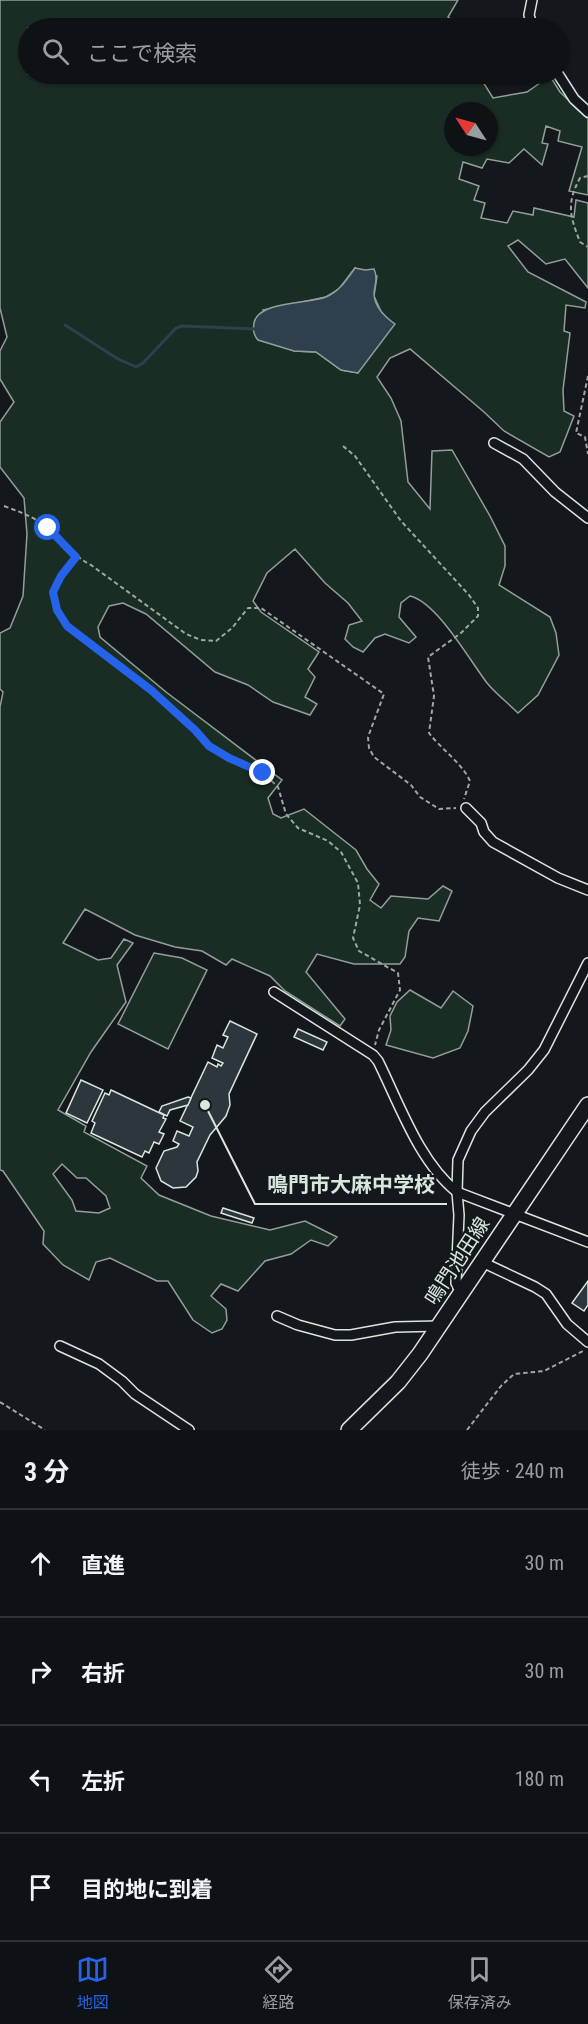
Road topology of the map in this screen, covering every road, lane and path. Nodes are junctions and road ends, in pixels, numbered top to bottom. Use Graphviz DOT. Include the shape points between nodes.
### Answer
graph roads {
  1 [pos="564,84"];
  2 [pos="588,112"];
  3 [pos="588,176"];
  4 [pos="588,246"];
  5 [pos="588,376"];
  6 [pos="494,443"];
  7 [pos="343,446"];
  8 [pos="588,454"];
  9 [pos="4,506"];
  10 [pos="588,518"];
  11 [pos="76,557"];
  12 [pos="466,808"];
  13 [pos="588,890"];
  14 [pos="588,963"];
  15 [pos="274,992"];
  16 [pos="373,1055"];
  17 [pos="588,1105"];
  18 [pos="457,1192"];
  19 [pos="514,1214"];
  20 [pos="588,1242"];
  21 [pos="482,1262"];
  22 [pos="461,1294"];
  23 [pos="277,1316"];
  24 [pos="440,1326"];
  25 [pos="588,1342"];
  26 [pos="60,1347"];
  27 [pos="588,1348"];
  28 [pos="0,1402"];
  29 [pos="45,1430"];
  30 [pos="189,1430"];
  31 [pos="349,1430"];
  32 [pos="467,1430"];
  1 -- 2 [label="street"];
  3 -- 4 [label="path" via="580,178 572,194 571,219 580,242"];
  5 -- 8 [label="path" via="576,433 585,437"];
  6 -- 10 [label="street" via="523,459"];
  7 -- 12 [label="path" via="355,456 401,521 478,608 478,616 461,633 428,657 434,696 429,733 467,773 470,781 464,799"];
  9 -- 11 [label="path" via="27,514 48,528"];
  11 -- 12 [label="path" via="186,634 201,640 216,641 248,608 261,608 384,694 368,737 374,757 439,809"];
  11 -- 16 [label="path" via="53,592 57,610 67,626 151,690 209,746 263,773 278,787 286,814 298,828 328,841 341,852 358,883 360,905 353,938 359,951 398,973 400,990 379,1030"];
  12 -- 13 [label="street" via="493,842"];
  14 -- 18 [label="street" via="544,1050 471,1131 458,1160"];
  15 -- 16 [label="street"];
  16 -- 18 [label="street" via="420,1145 444,1182"];
  17 -- 19 [label="main road, 鳴門池田線"];
  18 -- 19 [label="street"];
  18 -- 22 [label="street" via="456,1283"];
  19 -- 20 [label="street"];
  19 -- 21 [label="main road, 鳴門池田線"];
  21 -- 22 [label="main road, 鳴門池田線"];
  21 -- 25 [label="street" via="546,1294 567,1324"];
  22 -- 24 [label="main road, 鳴門池田線"];
  23 -- 24 [label="street" via="335,1335"];
  24 -- 31 [label="main road, 鳴門池田線" via="398,1382"];
  26 -- 30 [label="street" via="99,1364"];
  27 -- 32 [label="path" via="544,1371 513,1374"];
  28 -- 29 [label="path"];
}
